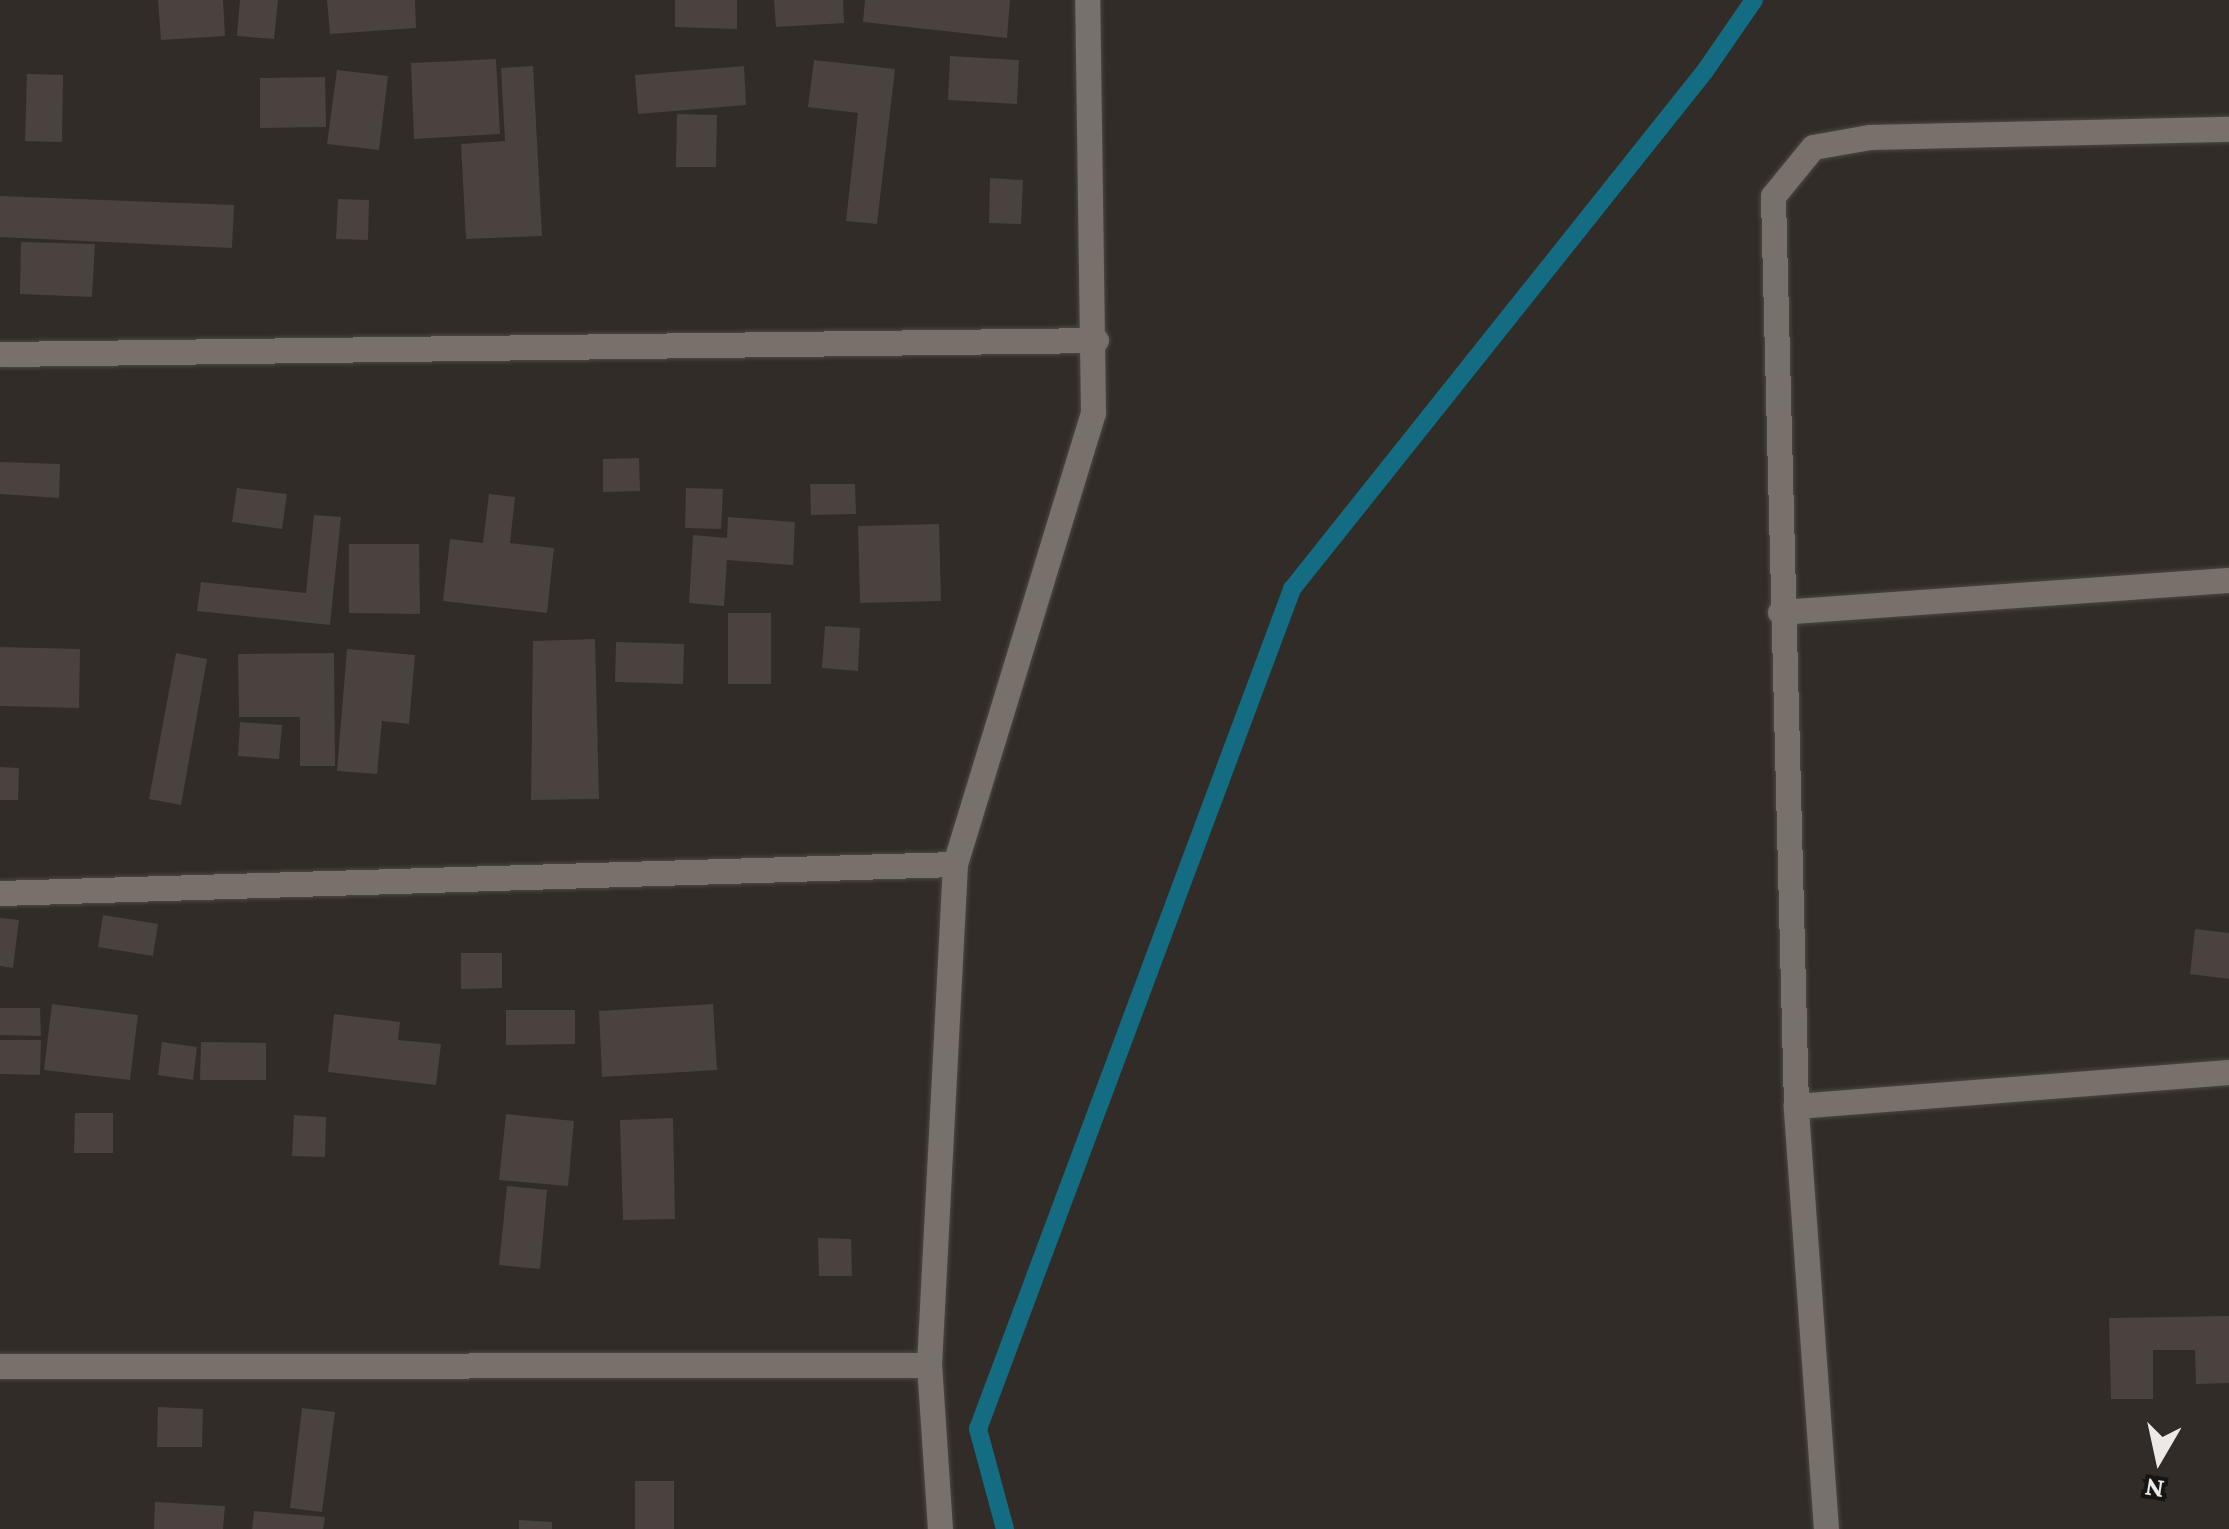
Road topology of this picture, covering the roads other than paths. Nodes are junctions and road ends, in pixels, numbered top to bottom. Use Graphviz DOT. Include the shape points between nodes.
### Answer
graph roads {
  1 [pos="1087,0"];
  2 [pos="2229,128"];
  3 [pos="1096,340"];
  4 [pos="0,354"];
  5 [pos="2229,580"];
  6 [pos="1780,612"];
  7 [pos="956,864"];
  8 [pos="0,892"];
  9 [pos="2229,1072"];
  10 [pos="1796,1106"];
  11 [pos="929,1365"];
  12 [pos="0,1366"];
  13 [pos="940,1529"];
  14 [pos="1826,1529"];
  1 -- 3 [label="street"];
  2 -- 6 [label="street" via="1870,137 1814,147 1773,196"];
  3 -- 4 [label="street"];
  3 -- 7 [label="street" via="1093,413"];
  5 -- 6 [label="street"];
  6 -- 10 [label="street"];
  7 -- 8 [label="street"];
  7 -- 11 [label="street"];
  9 -- 10 [label="street"];
  10 -- 14 [label="street"];
  11 -- 12 [label="street"];
  11 -- 13 [label="street"];
}
